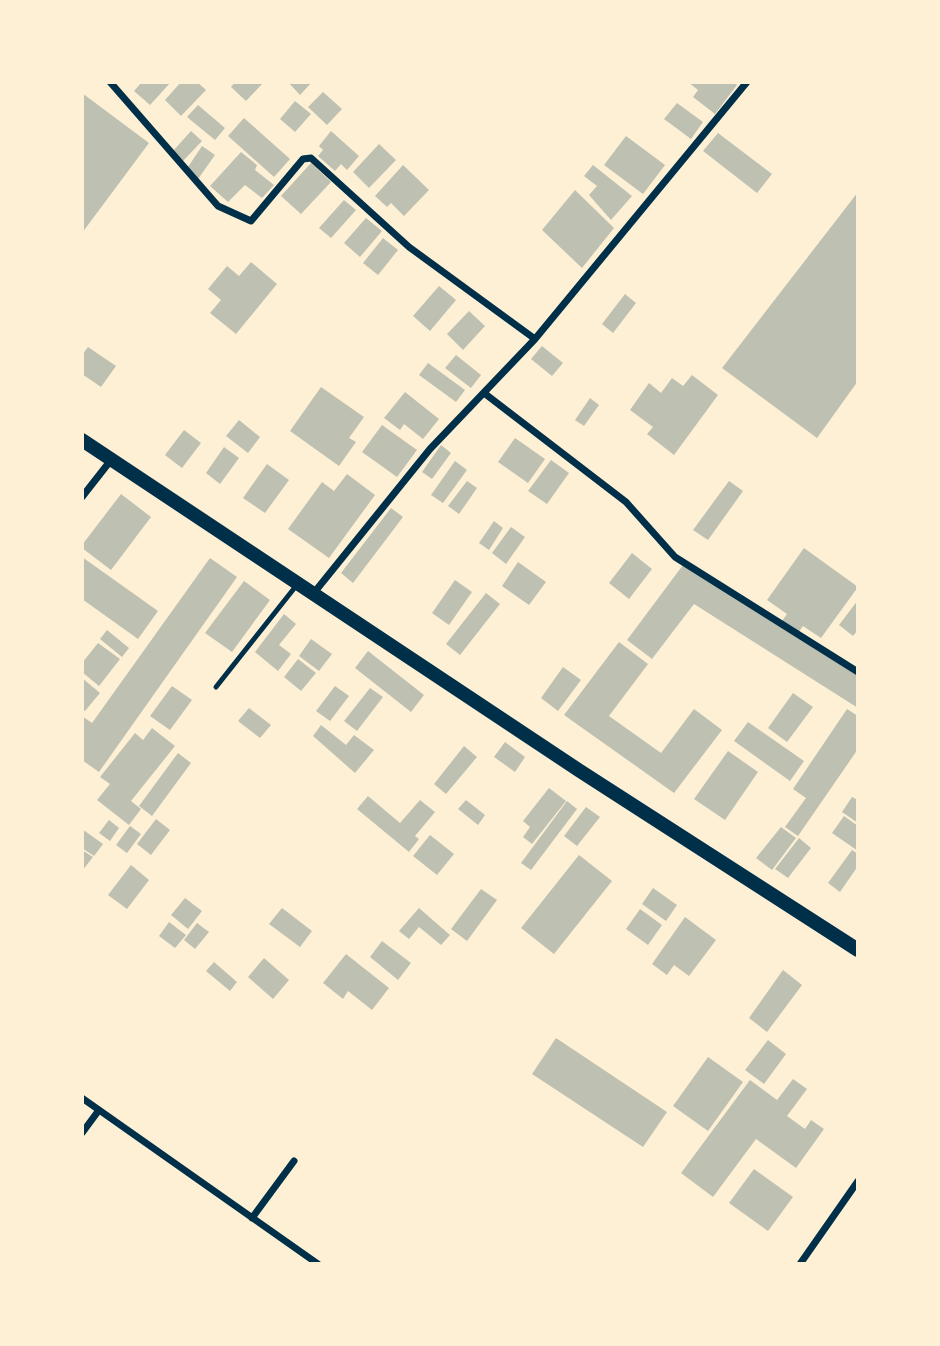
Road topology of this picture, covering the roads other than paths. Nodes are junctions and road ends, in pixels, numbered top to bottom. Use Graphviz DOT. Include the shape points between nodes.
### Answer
graph roads {
  1 [pos="110,82"];
  2 [pos="747,82"];
  3 [pos="535,339"];
  4 [pos="484,393"];
  5 [pos="82,440"];
  6 [pos="111,460"];
  7 [pos="82,497"];
  8 [pos="298,584"];
  9 [pos="313,594"];
  10 [pos="858,672"];
  11 [pos="216,687"];
  12 [pos="855,944"];
  13 [pos="82,1098"];
  14 [pos="99,1110"];
  15 [pos="82,1133"];
  16 [pos="294,1161"];
  17 [pos="858,1181"];
  18 [pos="252,1218"];
  19 [pos="317,1264"];
  20 [pos="800,1264"];
  1 -- 3 [label="street" via="218,206 251,221 303,159 311,158 409,247"];
  2 -- 3 [label="street"];
  3 -- 4 [label="street"];
  4 -- 9 [label="street" via="430,449"];
  4 -- 10 [label="street" via="625,502 675,557"];
  5 -- 6 [label="main road"];
  6 -- 7 [label="street"];
  6 -- 8 [label="main road"];
  8 -- 9 [label="main road"];
  8 -- 11 [label="lane"];
  9 -- 12 [label="main road"];
  13 -- 14 [label="street"];
  14 -- 15 [label="street"];
  14 -- 18 [label="street"];
  16 -- 18 [label="street"];
  17 -- 20 [label="street"];
  18 -- 19 [label="street"];
}
